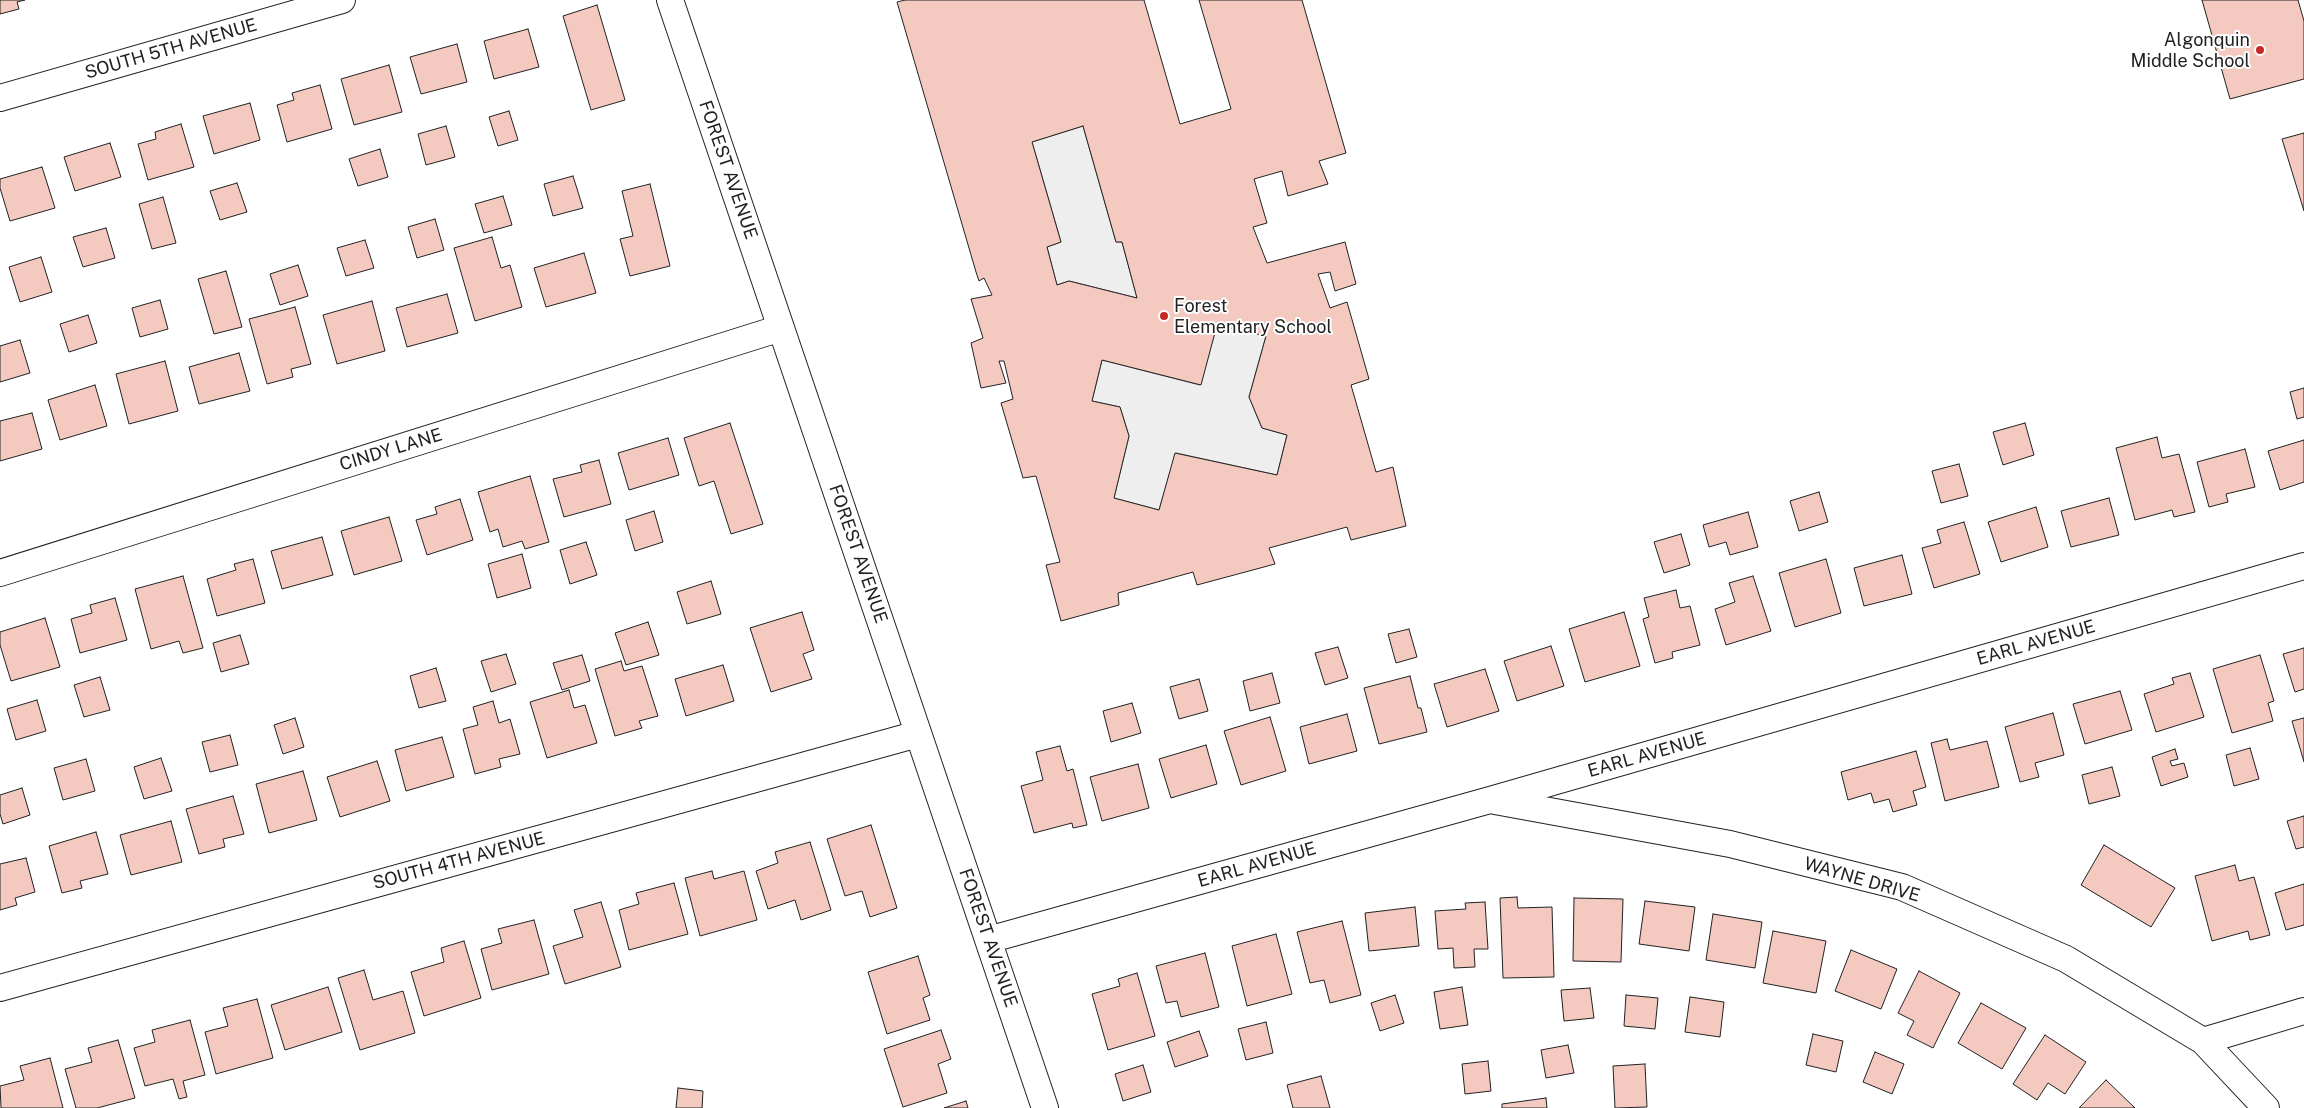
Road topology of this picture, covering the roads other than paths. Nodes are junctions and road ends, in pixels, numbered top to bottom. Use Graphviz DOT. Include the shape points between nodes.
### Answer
graph roads {
  1 [pos="342,0"];
  2 [pos="670,0"];
  3 [pos="0,98"];
  4 [pos="781,328"];
  5 [pos="2304,566"];
  6 [pos="0,573"];
  7 [pos="918,734"];
  8 [pos="1490,800"];
  9 [pos="988,940"];
  10 [pos="0,988"];
  11 [pos="2304,1011"];
  12 [pos="2203,1041"];
  13 [pos="1046,1108"];
  14 [pos="2266,1108"];
  1 -- 3 [label="street, SOUTH 5TH AVENUE"];
  2 -- 4 [label="street, FOREST AVENUE"];
  4 -- 6 [label="street, CINDY LANE"];
  4 -- 7 [label="street, FOREST AVENUE"];
  5 -- 8 [label="street, EARL AVENUE"];
  7 -- 9 [label="street, FOREST AVENUE"];
  7 -- 10 [label="street, SOUTH 4TH AVENUE"];
  8 -- 9 [label="street, EARL AVENUE"];
  8 -- 12 [label="street, WAYNE DRIVE" via="1730,844 1902,887 2066,959"];
  9 -- 13 [label="street, FOREST AVENUE"];
  11 -- 12 [label="street"];
  12 -- 14 [label="street, WAYNE DRIVE"];
}
